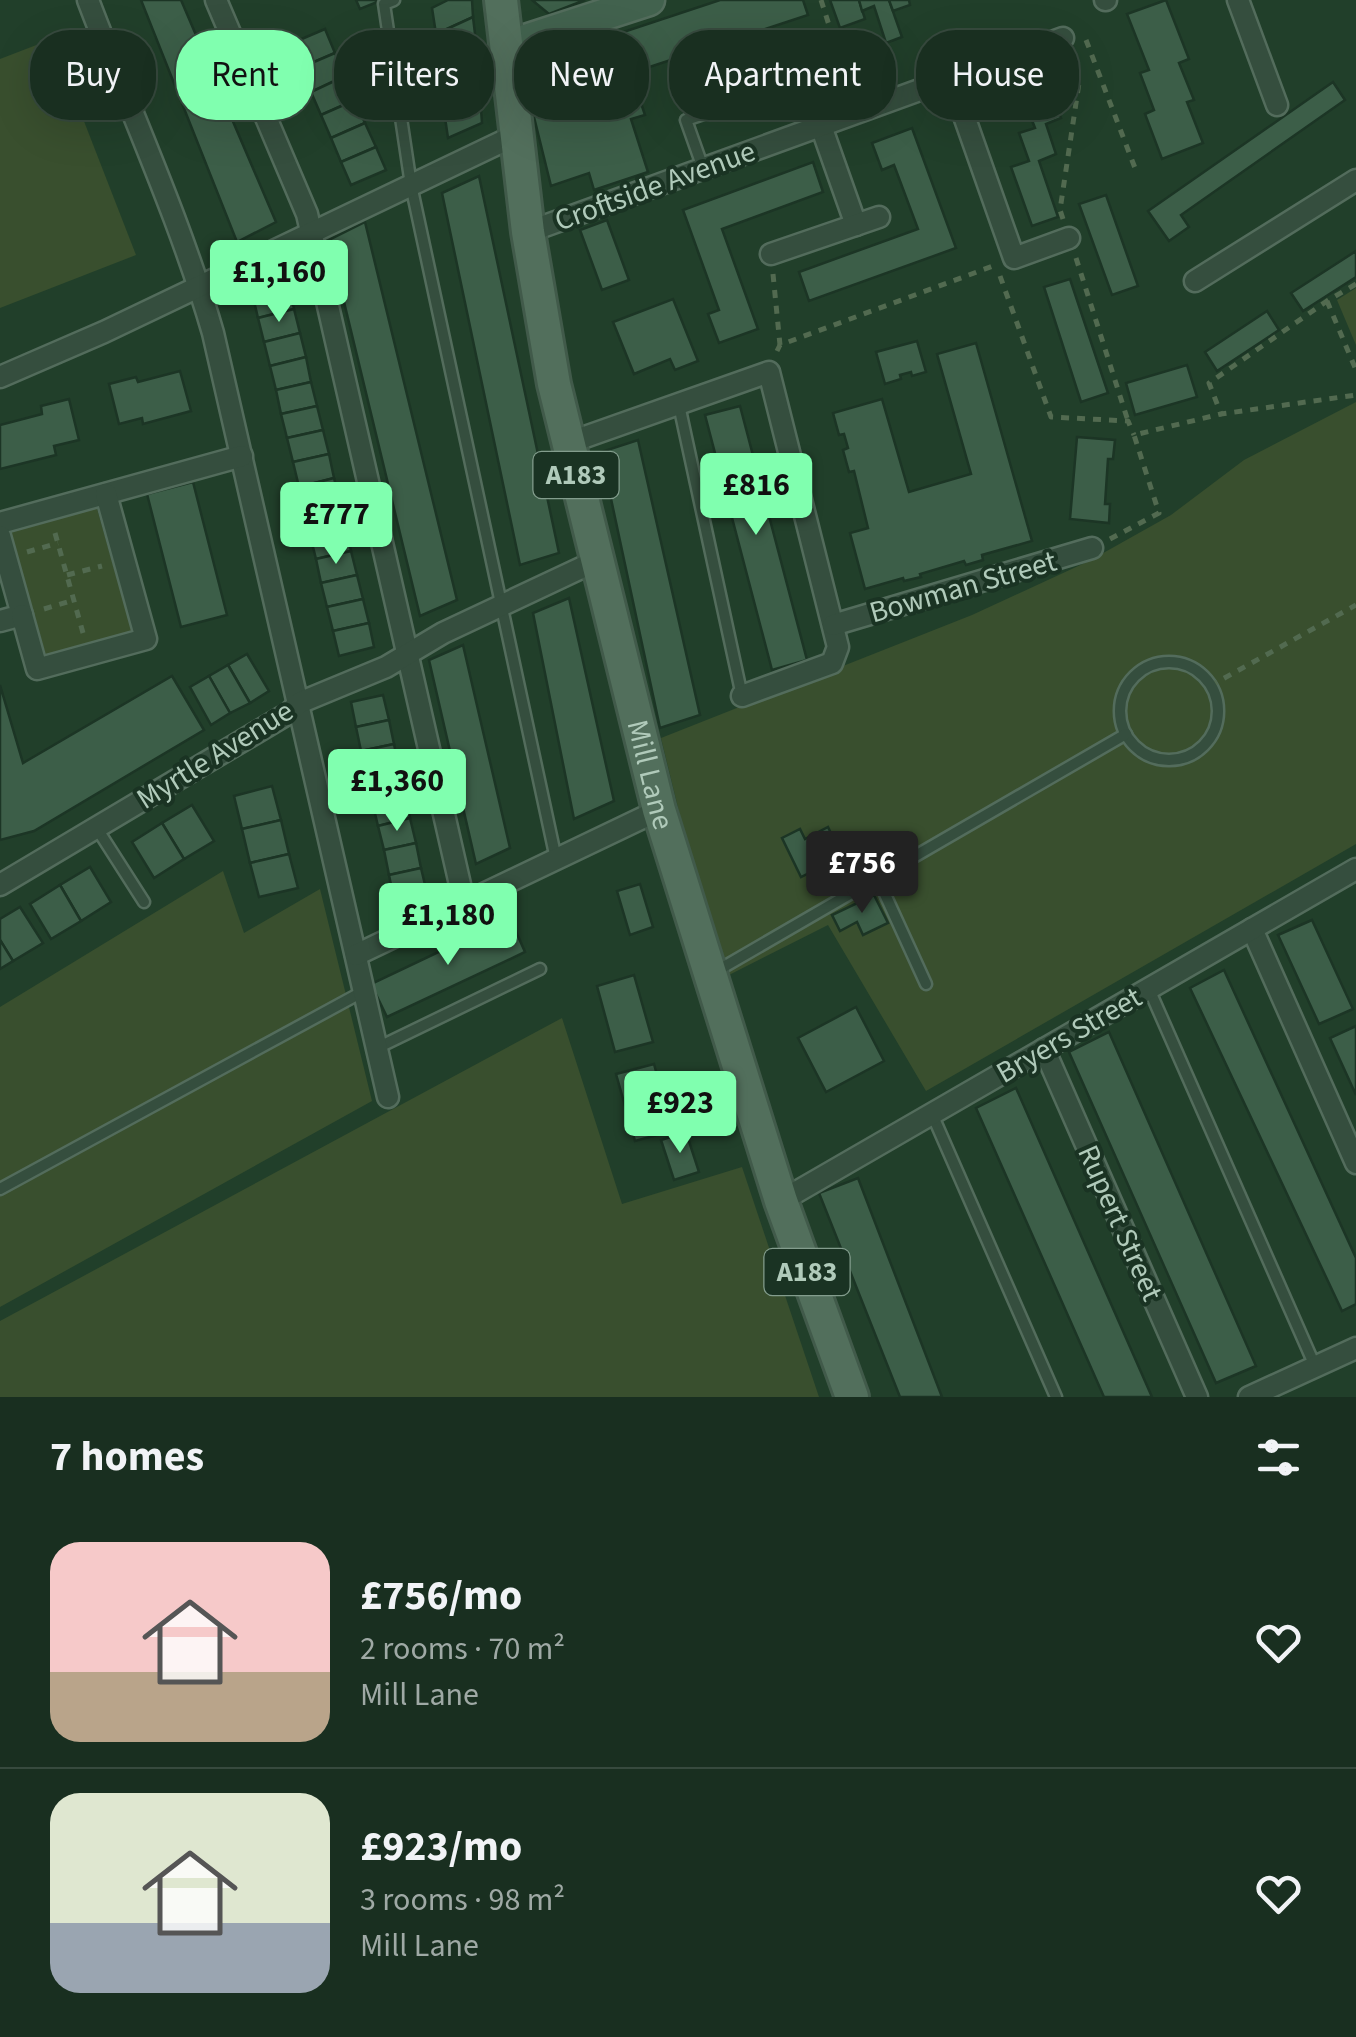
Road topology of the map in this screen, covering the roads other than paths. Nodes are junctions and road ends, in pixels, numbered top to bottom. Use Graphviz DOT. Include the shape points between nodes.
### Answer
graph roads {
  1 [pos="88,0"];
  2 [pos="216,0"];
  3 [pos="394,0"];
  4 [pos="500,0"];
  5 [pos="649,0"];
  6 [pos="1238,0"];
  7 [pos="507,46"];
  8 [pos="916,91"];
  9 [pos="1277,105"];
  10 [pos="686,120"];
  11 [pos="965,120"];
  12 [pos="821,126"];
  13 [pos="516,135"];
  14 [pos="703,168"];
  15 [pos="1356,180"];
  16 [pos="411,184"];
  17 [pos="879,218"];
  18 [pos="856,225"];
  19 [pos="310,232"];
  20 [pos="528,232"];
  21 [pos="1069,238"];
  22 [pos="771,254"];
  23 [pos="1194,281"];
  24 [pos="200,285"];
  25 [pos="0,377"];
  26 [pos="678,404"];
  27 [pos="568,443"];
  28 [pos="242,456"];
  29 [pos="106,494"];
  30 [pos="0,523"];
  31 [pos="0,536"];
  32 [pos="1092,548"];
  33 [pos="598,560"];
  34 [pos="502,605"];
  35 [pos="22,615"];
  36 [pos="0,621"];
  37 [pos="833,625"];
  38 [pos="406,654"];
  39 [pos="742,696"];
  40 [pos="299,703"];
  41 [pos="1126,734"];
  42 [pos="660,810"];
  43 [pos="96,827"];
  44 [pos="556,859"];
  45 [pos="1356,870"];
  46 [pos="878,879"];
  47 [pos="0,885"];
  48 [pos="144,902"];
  49 [pos="464,902"];
  50 [pos="1252,930"];
  51 [pos="356,955"];
  52 [pos="540,968"];
  53 [pos="710,974"];
  54 [pos="926,984"];
  55 [pos="1148,989"];
  56 [pos="364,991"];
  57 [pos="377,1048"];
  58 [pos="1044,1050"];
  59 [pos="388,1096"];
  60 [pos="932,1114"];
  61 [pos="1356,1163"];
  62 [pos="0,1189"];
  63 [pos="781,1201"];
  64 [pos="1356,1348"];
  65 [pos="1315,1367"];
  66 [pos="852,1397"];
  67 [pos="1056,1397"];
  68 [pos="1197,1397"];
  69 [pos="1249,1397"];
  1 -- 24 [label="street"];
  2 -- 19 [label="street"];
  3 -- 16 [label="lane" via="384,4"];
  4 -- 7 [label="main road, A183"];
  5 -- 7 [label="street"];
  6 -- 9 [label="street"];
  7 -- 13 [label="main road, A183"];
  8 -- 12 [label="street, Croftside Avenue"];
  10 -- 14 [label="lane"];
  11 -- 21 [label="street" via="1014,258"];
  12 -- 14 [label="street, Croftside Avenue"];
  12 -- 18 [label="street"];
  13 -- 16 [label="street"];
  13 -- 20 [label="main road, Mill Lane / A183"];
  14 -- 20 [label="street, Croftside Avenue"];
  15 -- 23 [label="street"];
  16 -- 19 [label="street"];
  16 -- 34 [label="lane"];
  17 -- 18 [label="street"];
  18 -- 22 [label="street"];
  19 -- 24 [label="street"];
  19 -- 38 [label="street"];
  20 -- 27 [label="main road, Mill Lane / A183"];
  24 -- 25 [label="street"];
  24 -- 28 [label="street"];
  26 -- 27 [label="street"];
  26 -- 37 [label="street, Bowman Street" via="769,372"];
  26 -- 39 [label="lane"];
  27 -- 33 [label="main road, Mill Lane / A183"];
  28 -- 29 [label="street"];
  28 -- 40 [label="street"];
  29 -- 30 [label="street"];
  29 -- 35 [label="street" via="146,639 37,670"];
  31 -- 35 [label="street"];
  32 -- 37 [label="street, Bowman Street"];
  33 -- 34 [label="street, Myrtle Avenue"];
  33 -- 42 [label="main road, Mill Lane / A183"];
  34 -- 38 [label="street, Myrtle Avenue"];
  34 -- 44 [label="lane"];
  35 -- 36 [label="street"];
  37 -- 39 [label="street, Bowman Street" via="838,648 832,663"];
  38 -- 40 [label="street, Myrtle Avenue"];
  38 -- 49 [label="street"];
  40 -- 43 [label="street, Myrtle Avenue"];
  40 -- 51 [label="street"];
  41 -- 41 [label="lane" via="1150,756 1182,758 1197,751 1216,725 1215,694 1207,680 1180,663 1149,666 1136,674 1120,703"];
  41 -- 46 [label="lane"];
  42 -- 44 [label="street"];
  42 -- 53 [label="main road, Mill Lane / A183"];
  43 -- 47 [label="street, Myrtle Avenue"];
  43 -- 48 [label="lane"];
  44 -- 49 [label="street"];
  45 -- 50 [label="street, Bryers Street"];
  46 -- 53 [label="lane"];
  46 -- 54 [label="lane"];
  49 -- 51 [label="street"];
  50 -- 55 [label="street, Bryers Street"];
  50 -- 61 [label="street"];
  51 -- 56 [label="street"];
  52 -- 57 [label="lane"];
  53 -- 63 [label="main road, Mill Lane / A183"];
  55 -- 58 [label="street, Bryers Street"];
  55 -- 65 [label="lane"];
  56 -- 57 [label="street"];
  56 -- 62 [label="lane"];
  57 -- 59 [label="street"];
  58 -- 60 [label="street, Bryers Street"];
  58 -- 68 [label="street, Rupert Street"];
  60 -- 63 [label="street, Bryers Street"];
  60 -- 67 [label="lane"];
  63 -- 66 [label="main road, Mill Lane / A183"];
  64 -- 65 [label="street"];
  65 -- 69 [label="street"];
}
